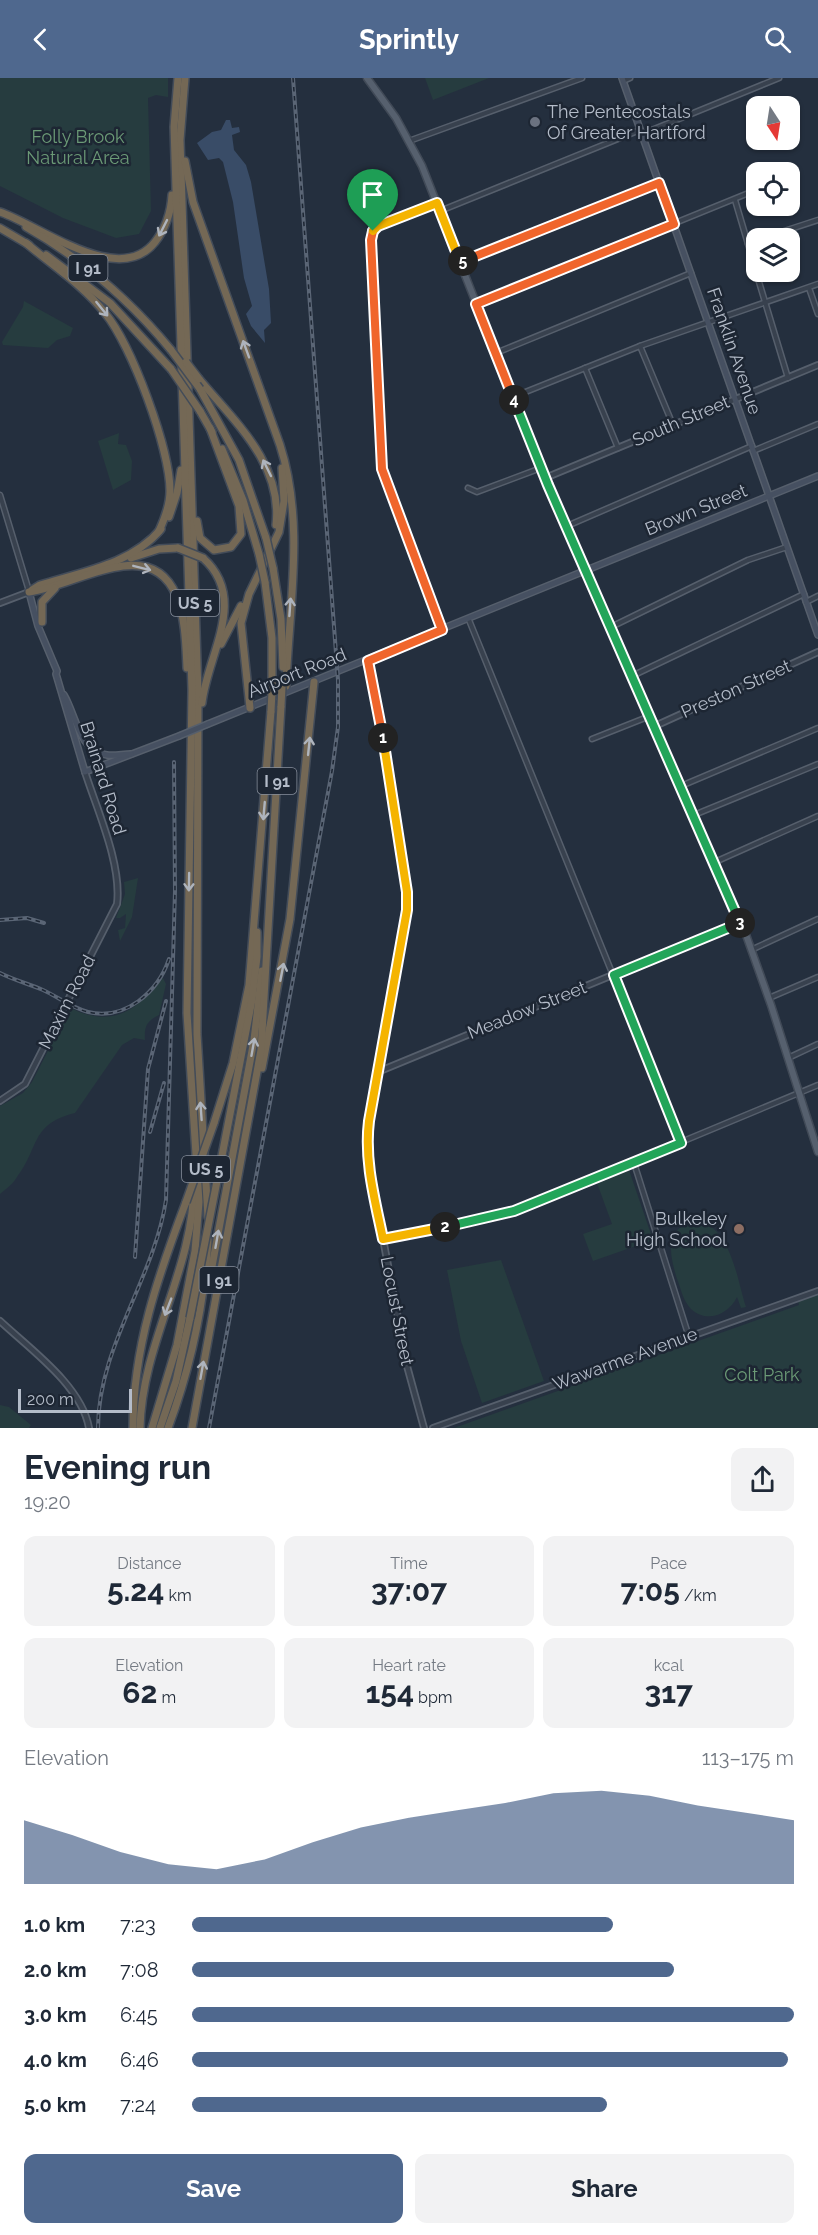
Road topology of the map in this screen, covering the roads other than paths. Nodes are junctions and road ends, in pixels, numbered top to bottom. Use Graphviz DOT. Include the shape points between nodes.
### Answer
graph roads {
  1 [pos="178,78"];
  2 [pos="186,78"];
  3 [pos="367,78"];
  4 [pos="582,78"];
  5 [pos="630,78"];
  6 [pos="779,78"];
  7 [pos="622,80"];
  8 [pos="641,132"];
  9 [pos="410,141"];
  10 [pos="175,151"];
  11 [pos="659,183"];
  12 [pos="746,195"];
  13 [pos="735,200"];
  14 [pos="437,203"];
  15 [pos="440,211"];
  16 [pos="0,212"];
  17 [pos="818,220"];
  18 [pos="674,224"];
  19 [pos="0,228"];
  20 [pos="794,228"];
  21 [pos="746,237"];
  22 [pos="26,243"];
  23 [pos="460,262"];
  24 [pos="691,273"];
  25 [pos="759,282"];
  26 [pos="818,284"];
  27 [pos="809,288"];
  28 [pos="766,303"];
  29 [pos="476,304"];
  30 [pos="818,314"];
  31 [pos="708,322"];
  32 [pos="640,346"];
  33 [pos="171,347"];
  34 [pos="496,353"];
  35 [pos="818,365"];
  36 [pos="585,368"];
  37 [pos="788,378"];
  38 [pos="513,397"];
  39 [pos="735,399"];
  40 [pos="265,405"];
  41 [pos="818,424"];
  42 [pos="673,425"];
  43 [pos="210,428"];
  44 [pos="187,432"];
  45 [pos="618,448"];
  46 [pos="752,448"];
  47 [pos="541,468"];
  48 [pos="818,476"];
  49 [pos="545,478"];
  50 [pos="468,488"];
  51 [pos="0,495"];
  52 [pos="769,496"];
  53 [pos="566,526"];
  54 [pos="159,531"];
  55 [pos="787,547"];
  56 [pos="108,564"];
  57 [pos="264,565"];
  58 [pos="586,571"];
  59 [pos="65,584"];
  60 [pos="29,592"];
  61 [pos="249,594"];
  62 [pos="804,594"];
  63 [pos="818,596"];
  64 [pos="807,602"];
  65 [pos="0,603"];
  66 [pos="469,620"];
  67 [pos="40,623"];
  68 [pos="611,627"];
  69 [pos="442,630"];
  70 [pos="818,634"];
  71 [pos="818,652"];
  72 [pos="215,656"];
  73 [pos="368,661"];
  74 [pos="632,676"];
  75 [pos="314,682"];
  76 [pos="284,687"];
  77 [pos="60,688"];
  78 [pos="250,708"];
  79 [pos="651,716"];
  80 [pos="192,718"];
  81 [pos="655,726"];
  82 [pos="818,728"];
  83 [pos="591,739"];
  84 [pos="133,754"];
  85 [pos="818,764"];
  86 [pos="85,772"];
  87 [pos="198,774"];
  88 [pos="681,786"];
  89 [pos="694,815"];
  90 [pos="818,816"];
  91 [pos="273,859"];
  92 [pos="715,862"];
  93 [pos="118,892"];
  94 [pos="255,918"];
  95 [pos="818,919"];
  96 [pos="741,922"];
  97 [pos="752,950"];
  98 [pos="614,975"];
  99 [pos="818,977"];
  100 [pos="769,998"];
  101 [pos="818,1044"];
  102 [pos="788,1058"];
  103 [pos="379,1071"];
  104 [pos="818,1085"];
  105 [pos="799,1093"];
  106 [pos="0,1101"];
  107 [pos="194,1126"];
  108 [pos="246,1132"];
  109 [pos="681,1143"];
  110 [pos="818,1152"];
  111 [pos="634,1163"];
  112 [pos="383,1239"];
  113 [pos="818,1291"];
  114 [pos="0,1321"];
  115 [pos="689,1337"];
  116 [pos="179,1398"];
  117 [pos="89,1428"];
  118 [pos="133,1428"];
  119 [pos="140,1428"];
  120 [pos="152,1428"];
  121 [pos="160,1428"];
  122 [pos="168,1428"];
  123 [pos="192,1428"];
  124 [pos="424,1428"];
  125 [pos="433,1428"];
  1 -- 10 [label="highway, US 5"];
  40 -- 2 [label="highway, one-way" via="189,185 184,134"];
  2 -- 44 [label="highway, US 5" via="180,140"];
  3 -- 9 [label="main road"];
  4 -- 9 [label="street"];
  5 -- 7 [label="street"];
  6 -- 8 [label="street"];
  7 -- 8 [label="main road, Franklin Avenue"];
  8 -- 11 [label="main road, Franklin Avenue"];
  8 -- 15 [label="street"];
  9 -- 14 [label="main road"];
  10 -- 16 [label="highway, one-way" via="168,218 156,241 136,256 115,259 93,255"];
  10 -- 44 [label="highway, US 5"];
  11 -- 18 [label="main road, Franklin Avenue"];
  11 -- 23 [label="street"];
  12 -- 13 [label="street"];
  13 -- 18 [label="street"];
  13 -- 21 [label="street"];
  14 -- 15 [label="main road"];
  14 -- 69 [label="street" via="378,226 371,240 382,469"];
  15 -- 23 [label="main road"];
  16 -- 33 [label="highway, I 91" via="82,264"];
  17 -- 20 [label="street"];
  18 -- 24 [label="main road, Franklin Avenue"];
  18 -- 29 [label="street"];
  19 -- 22 [label="highway, I 91"];
  22 -- 43 [label="highway, I 91, bridge" via="111,303 171,369"];
  22 -- 54 [label="highway, one-way" via="89,294 116,327 133,359 168,473 169,501"];
  23 -- 29 [label="main road"];
  24 -- 31 [label="main road, Franklin Avenue"];
  24 -- 34 [label="street"];
  25 -- 28 [label="street"];
  26 -- 27 [label="street"];
  27 -- 28 [label="street"];
  27 -- 30 [label="street"];
  28 -- 31 [label="street"];
  28 -- 37 [label="street"];
  29 -- 34 [label="main road"];
  31 -- 32 [label="street"];
  31 -- 39 [label="main road, Franklin Avenue"];
  32 -- 36 [label="street"];
  32 -- 42 [label="street"];
  57 -- 33 [label="highway, one-way, bridge" via="277,519 271,476 255,448"];
  33 -- 76 [label="highway, I 91, bridge" via="200,389 242,469 266,538 281,626"];
  34 -- 38 [label="main road"];
  35 -- 37 [label="street, South Street"];
  36 -- 38 [label="street"];
  36 -- 45 [label="street"];
  37 -- 39 [label="street, South Street"];
  38 -- 47 [label="main road"];
  39 -- 42 [label="street, South Street"];
  39 -- 46 [label="main road, Franklin Avenue"];
  40 -- 57 [label="highway" via="280,456 284,491 279,532"];
  76 -- 40 [label="highway, one-way" via="293,513 285,460"];
  41 -- 46 [label="street"];
  42 -- 45 [label="street, South Street"];
  43 -- 44 [label="highway" via="242,520 239,540 223,550 207,546 199,535"];
  43 -- 94 [label="highway, I 91, one-way, bridge" via="238,486 259,554 272,638 271,711"];
  44 -- 54 [label="highway" via="178,490"];
  44 -- 80 [label="highway, US 5"];
  44 -- 87 [label="highway, US 5"];
  45 -- 49 [label="street, South Street"];
  46 -- 52 [label="main road, Franklin Avenue"];
  46 -- 53 [label="street"];
  47 -- 49 [label="main road"];
  47 -- 50 [label="street" via="477,492"];
  48 -- 52 [label="main road, Brown Street"];
  49 -- 53 [label="main road"];
  51 -- 60 [label="street, Brainard Road"];
  52 -- 55 [label="main road, Franklin Avenue"];
  52 -- 58 [label="main road, Brown Street"];
  53 -- 58 [label="main road"];
  54 -- 56 [label="highway" via="139,550"];
  55 -- 62 [label="main road, Franklin Avenue"];
  55 -- 68 [label="street" via="748,560"];
  56 -- 60 [label="highway"];
  56 -- 72 [label="highway, bridge" via="159,549 178,548 203,558 218,577 225,601"];
  57 -- 61 [label="highway"];
  58 -- 66 [label="main road, Airport Road"];
  58 -- 68 [label="main road"];
  59 -- 60 [label="highway"];
  59 -- 67 [label="highway" via="45,597"];
  59 -- 80 [label="highway, one-way" via="126,566 150,570 168,582 182,609"];
  60 -- 65 [label="street"];
  60 -- 67 [label="main road, Brainard Road"];
  61 -- 72 [label="highway"];
  61 -- 78 [label="highway" via="241,629"];
  62 -- 64 [label="main road, Franklin Avenue"];
  62 -- 74 [label="street"];
  63 -- 64 [label="street"];
  64 -- 70 [label="main road, Franklin Avenue"];
  66 -- 69 [label="main road, Airport Road"];
  66 -- 98 [label="street"];
  67 -- 77 [label="main road, Brainard Road"];
  68 -- 74 [label="main road"];
  69 -- 73 [label="main road, Airport Road"];
  71 -- 81 [label="street, Preston Street"];
  72 -- 87 [label="highway" via="202,699"];
  73 -- 75 [label="main road, Airport Road"];
  73 -- 103 [label="street, Locust Street" via="407,892 405,931"];
  74 -- 79 [label="main road"];
  75 -- 78 [label="main road, Airport Road"];
  108 -- 75 [label="highway, one-way" via="254,1110 287,945"];
  76 -- 91 [label="highway, I 91, bridge"];
  77 -- 84 [label="main road" via="90,748 106,755"];
  77 -- 86 [label="main road, Brainard Road"];
  78 -- 84 [label="main road, Airport Road, bridge"];
  79 -- 81 [label="main road"];
  79 -- 83 [label="street"];
  80 -- 107 [label="highway, US 5, one-way" via="187,1013"];
  81 -- 88 [label="main road"];
  82 -- 88 [label="street"];
  84 -- 86 [label="main road, Airport Road"];
  85 -- 89 [label="street"];
  86 -- 93 [label="street, Brainard Road" via="115,868"];
  116 -- 87 [label="highway, US 5, one-way" via="201,1307 208,1229 197,1034"];
  88 -- 89 [label="main road"];
  89 -- 92 [label="main road"];
  90 -- 92 [label="street"];
  91 -- 108 [label="highway, I 91" via="263,1029"];
  116 -- 91 [label="highway, one-way" via="188,1381 198,1339 252,1051"];
  92 -- 96 [label="main road"];
  93 -- 106 [label="street, Maxim Road" via="111,917 26,1084"];
  94 -- 118 [label="highway, I 91, bridge" via="242,1026 214,1123 145,1320 135,1380"];
  94 -- 121 [label="highway, bridge" via="258,942 253,991 190,1318 176,1381"];
  95 -- 97 [label="street"];
  96 -- 97 [label="main road"];
  96 -- 98 [label="street, Meadow Street"];
  97 -- 100 [label="main road"];
  98 -- 103 [label="street, Meadow Street"];
  98 -- 109 [label="street"];
  99 -- 100 [label="street"];
  100 -- 102 [label="main road"];
  101 -- 102 [label="street"];
  102 -- 105 [label="main road"];
  103 -- 112 [label="street, Locust Street" via="367,1140"];
  104 -- 105 [label="street"];
  105 -- 109 [label="street"];
  105 -- 110 [label="main road"];
  107 -- 119 [label="highway, one-way" via="194,1200 189,1239 148,1366"];
  107 -- 120 [label="highway, US 5" via="199,1195 195,1251 174,1359"];
  123 -- 108 [label="highway, I 91, one-way"];
  109 -- 111 [label="street"];
  111 -- 112 [label="street" via="513,1212"];
  111 -- 115 [label="street"];
  112 -- 124 [label="street, Locust Street" via="407,1366"];
  113 -- 115 [label="street, Wawarme Avenue"];
  114 -- 117 [label="street" via="74,1392"];
  115 -- 125 [label="street, Wawarme Avenue"];
  116 -- 122 [label="highway, US 5"];
}
